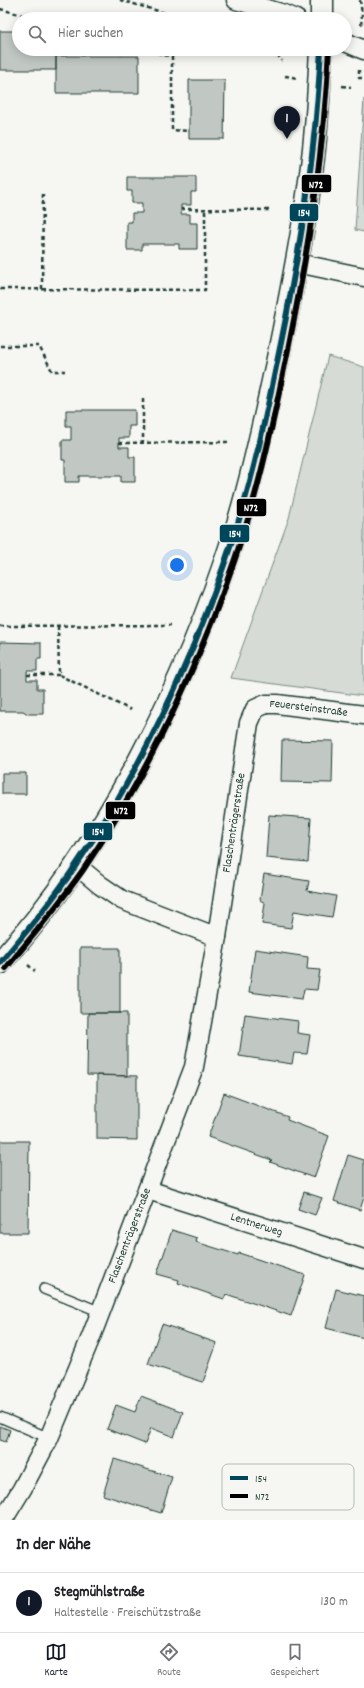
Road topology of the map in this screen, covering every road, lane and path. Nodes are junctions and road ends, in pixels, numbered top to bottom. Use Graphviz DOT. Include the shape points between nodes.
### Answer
graph roads {
  1 [pos="120,0"];
  2 [pos="236,0"];
  3 [pos="322,0"];
  4 [pos="0,9"];
  5 [pos="12,12"];
  6 [pos="162,12"];
  7 [pos="277,12"];
  8 [pos="322,12"];
  9 [pos="352,45"];
  10 [pos="364,50"];
  11 [pos="168,56"];
  12 [pos="279,56"];
  13 [pos="321,56"];
  14 [pos="282,60"];
  15 [pos="359,78"];
  16 [pos="364,78"];
  17 [pos="189,131"];
  18 [pos="43,191"];
  19 [pos="181,210"];
  20 [pos="205,210"];
  21 [pos="272,210"];
  22 [pos="297,263"];
  23 [pos="364,277"];
  24 [pos="0,289"];
  25 [pos="42,289"];
  26 [pos="0,346"];
  27 [pos="65,371"];
  28 [pos="143,399"];
  29 [pos="143,442"];
  30 [pos="230,442"];
  31 [pos="119,443"];
  32 [pos="171,625"];
  33 [pos="0,626"];
  34 [pos="58,626"];
  35 [pos="27,675"];
  36 [pos="58,675"];
  37 [pos="255,709"];
  38 [pos="131,710"];
  39 [pos="364,714"];
  40 [pos="76,865"];
  41 [pos="217,937"];
  42 [pos="0,963"];
  43 [pos="148,1190"];
  44 [pos="364,1259"];
  45 [pos="44,1289"];
  46 [pos="101,1312"];
  47 [pos="0,1417"];
  48 [pos="49,1438"];
  49 [pos="3,1520"];
  1 -- 6 [label="path"];
  2 -- 7 [label="street"];
  3 -- 8 [label="main road"];
  4 -- 5 [label="path"];
  9 -- 10 [label="street"];
  11 -- 17 [label="path" via="172,57 172,130"];
  12 -- 14 [label="path"];
  13 -- 22 [label="main road" via="315,140"];
  15 -- 16 [label="path"];
  18 -- 25 [label="path"];
  19 -- 20 [label="path"];
  20 -- 21 [label="path"];
  20 -- 25 [label="path" via="205,290"];
  22 -- 23 [label="street"];
  22 -- 40 [label="main road" via="258,448 238,525 216,590 200,632 146,750"];
  24 -- 25 [label="path"];
  26 -- 27 [label="path" via="39,346 52,371"];
  28 -- 29 [label="path"];
  29 -- 30 [label="path"];
  29 -- 31 [label="path"];
  32 -- 34 [label="path"];
  33 -- 34 [label="path"];
  34 -- 36 [label="path"];
  35 -- 36 [label="path"];
  36 -- 38 [label="path"];
  37 -- 39 [label="street, Feuersteinstraße" via="266,704 277,704"];
  37 -- 41 [label="street, Flaschenträgerstraße" via="246,736"];
  40 -- 41 [label="street" via="122,900"];
  40 -- 42 [label="main road"];
  41 -- 43 [label="street, Flaschenträgerstraße" via="194,1067"];
  43 -- 44 [label="street, Lentnerweg"];
  43 -- 46 [label="street, Flaschenträgerstraße"];
  45 -- 46 [label="lane"];
  46 -- 48 [label="street, Flaschenträgerstraße"];
  47 -- 48 [label="lane"];
  48 -- 49 [label="street, Flaschenträgerstraße"];
}
